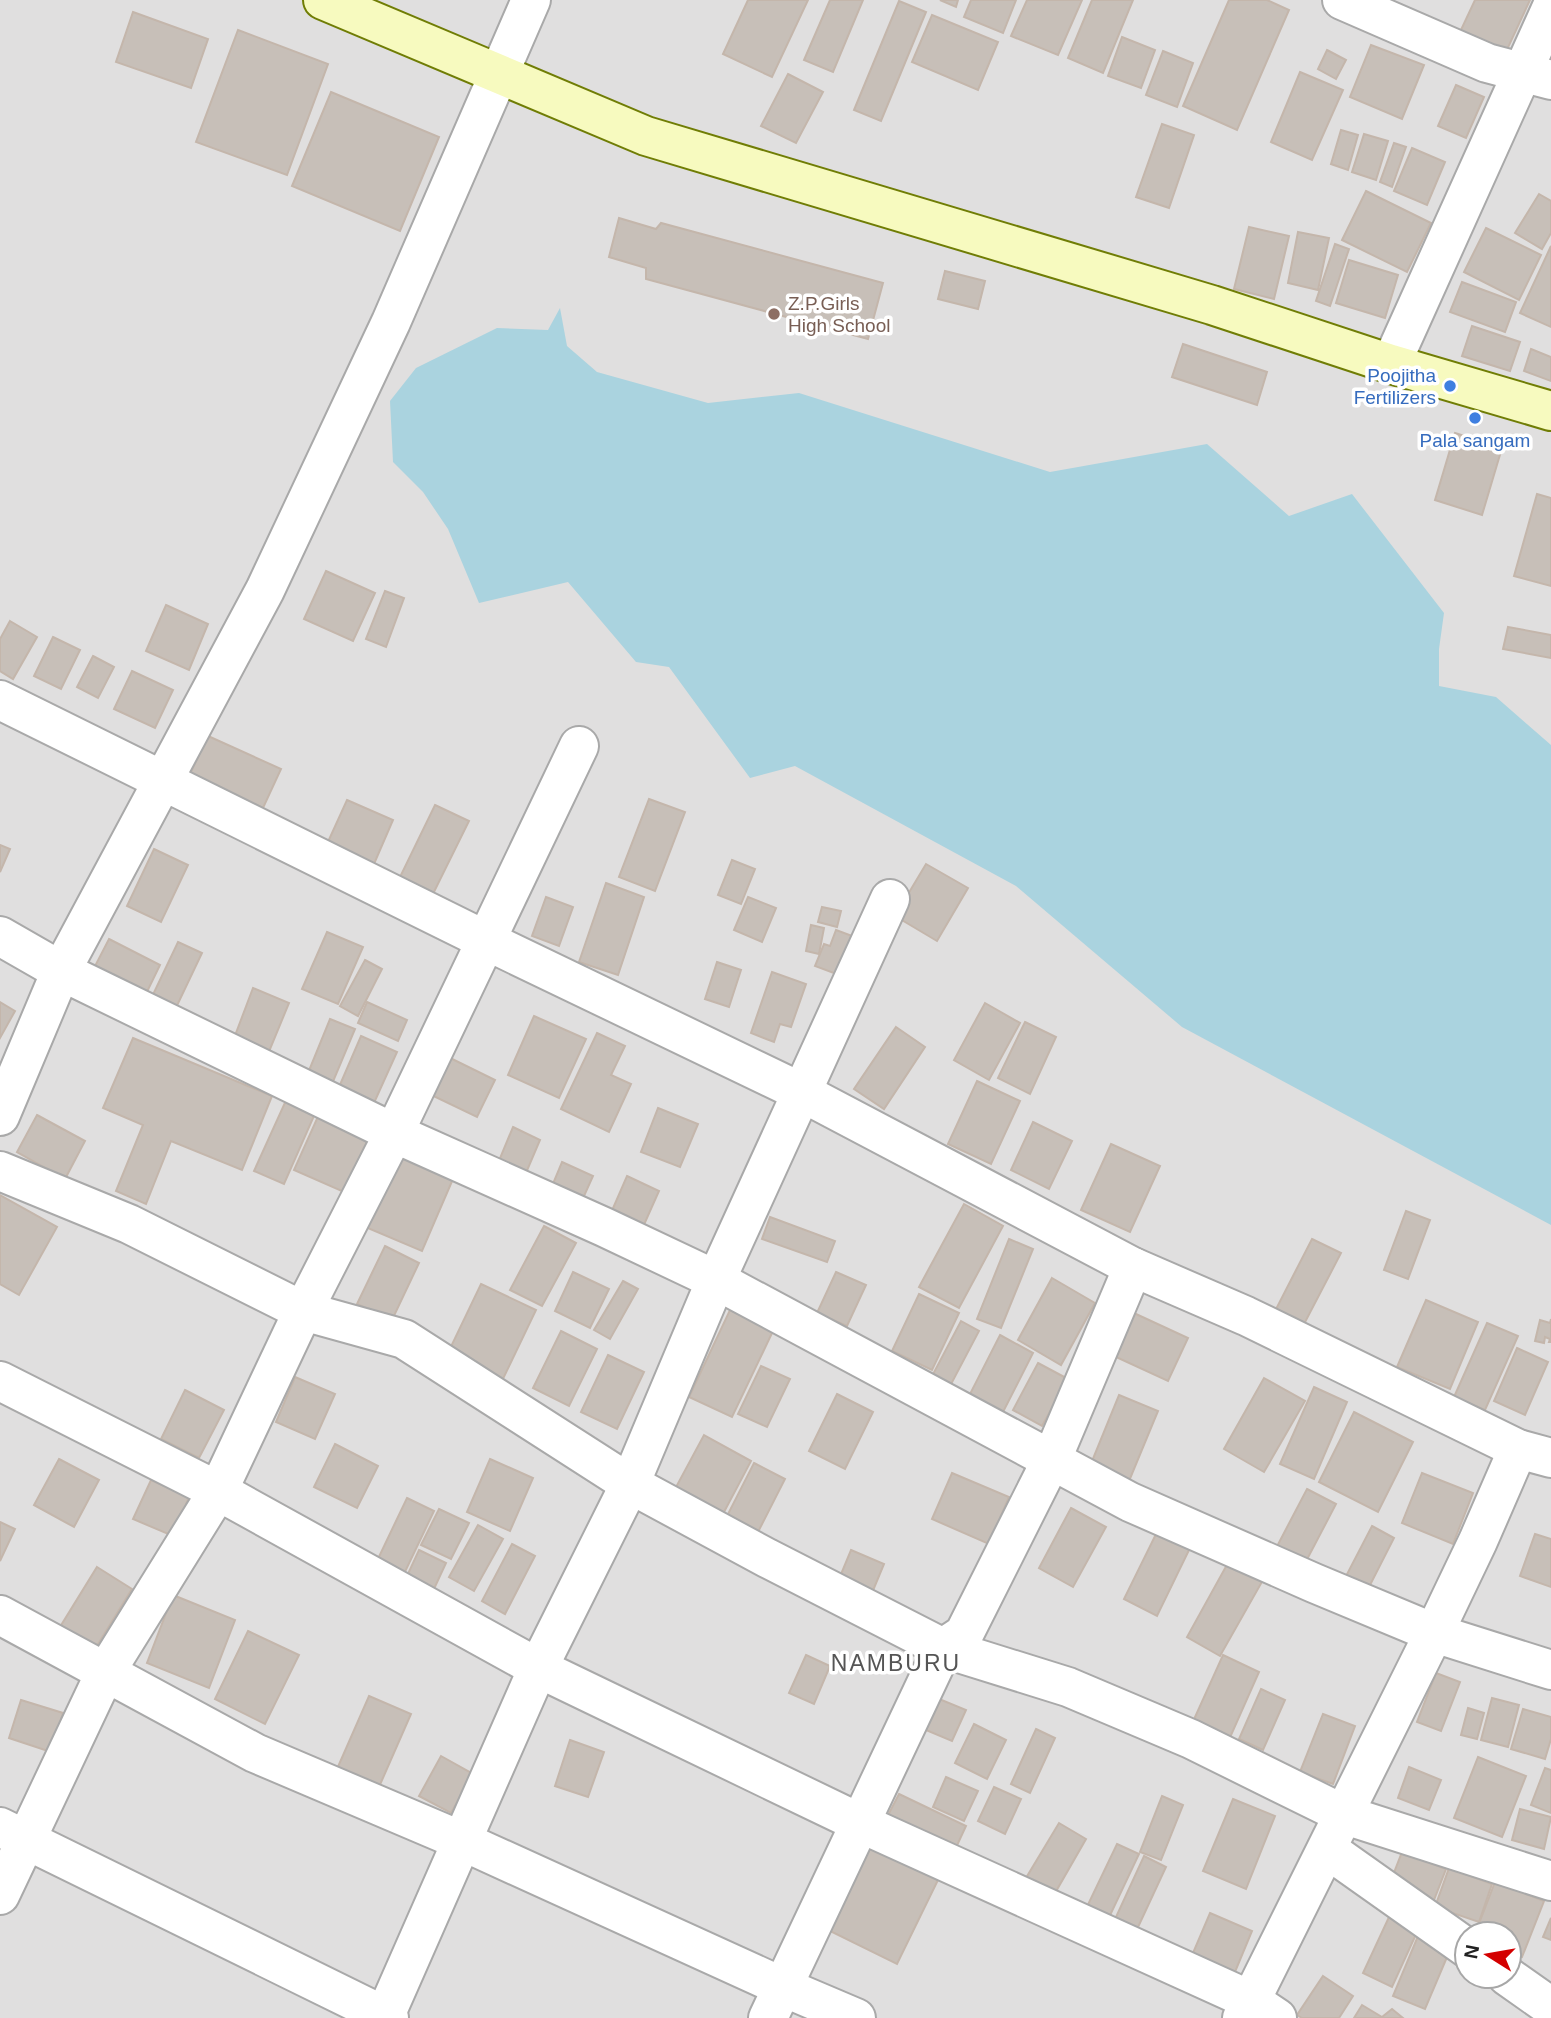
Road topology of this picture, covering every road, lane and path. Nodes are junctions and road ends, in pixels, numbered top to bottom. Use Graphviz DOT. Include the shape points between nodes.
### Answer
graph roads {
  1 [pos="323,0"];
  2 [pos="531,0"];
  3 [pos="1342,0"];
  4 [pos="1551,9"];
  5 [pos="497,75"];
  6 [pos="1536,75"];
  7 [pos="1391,365"];
  8 [pos="1551,411"];
  9 [pos="0,700"];
  10 [pos="579,746"];
  11 [pos="163,783"];
  12 [pos="890,899"];
  13 [pos="0,936"];
  14 [pos="487,941"];
  15 [pos="61,971"];
  16 [pos="803,1093"];
  17 [pos="0,1116"];
  18 [pos="394,1133"];
  19 [pos="0,1171"];
  20 [pos="1133,1267"];
  21 [pos="716,1280"];
  22 [pos="303,1311"];
  23 [pos="0,1381"];
  24 [pos="1534,1454"];
  25 [pos="1051,1461"];
  26 [pos="630,1485"];
  27 [pos="218,1491"];
  28 [pos="0,1615"];
  29 [pos="1434,1633"];
  30 [pos="943,1648"];
  31 [pos="538,1668"];
  32 [pos="1551,1670"];
  33 [pos="105,1674"];
  34 [pos="1345,1815"];
  35 [pos="860,1823"];
  36 [pos="14,1833"];
  37 [pos="462,1841"];
  38 [pos="1327,1849"];
  39 [pos="1551,1881"];
  40 [pos="0,1895"];
  41 [pos="1453,1938"];
  42 [pos="1523,1987"];
  43 [pos="776,2003"];
  44 [pos="1551,2007"];
  45 [pos="1256,2012"];
  46 [pos="386,2017"];
  47 [pos="856,2018"];
  1 -- 5 [label="main road"];
  2 -- 5 [label="street"];
  3 -- 6 [label="street" via="1487,63"];
  4 -- 6 [label="street"];
  5 -- 7 [label="main road" via="646,136 1212,305"];
  5 -- 11 [label="street" via="391,322 265,590"];
  6 -- 7 [label="street"];
  7 -- 8 [label="main road"];
  9 -- 11 [label="street"];
  10 -- 14 [label="street"];
  11 -- 14 [label="street"];
  11 -- 15 [label="street"];
  12 -- 16 [label="street"];
  13 -- 15 [label="street"];
  14 -- 16 [label="street"];
  14 -- 18 [label="street"];
  15 -- 17 [label="street"];
  15 -- 18 [label="street"];
  16 -- 20 [label="street"];
  16 -- 21 [label="street"];
  18 -- 21 [label="street"];
  18 -- 22 [label="street"];
  19 -- 22 [label="street" via="129,1224"];
  20 -- 24 [label="street"];
  20 -- 25 [label="street"];
  21 -- 25 [label="street"];
  21 -- 26 [label="street"];
  22 -- 26 [label="street" via="404,1339"];
  22 -- 27 [label="street"];
  23 -- 27 [label="street"];
  24 -- 29 [label="street" via="1478,1541"];
  25 -- 29 [label="street" via="1130,1502"];
  25 -- 30 [label="street" via="964,1634"];
  26 -- 30 [label="street"];
  26 -- 31 [label="street"];
  27 -- 31 [label="street"];
  27 -- 33 [label="street"];
  28 -- 33 [label="street"];
  29 -- 32 [label="street"];
  29 -- 34 [label="street"];
  30 -- 34 [label="street" via="1068,1687 1191,1739"];
  30 -- 35 [label="street"];
  31 -- 35 [label="street"];
  31 -- 37 [label="street"];
  33 -- 36 [label="street"];
  33 -- 37 [label="street" via="255,1753"];
  34 -- 38 [label="street"];
  34 -- 39 [label="street"];
  35 -- 43 [label="street"];
  35 -- 45 [label="street"];
  36 -- 40 [label="street"];
  36 -- 46 [label="street"];
  37 -- 43 [label="street"];
  37 -- 46 [label="street"];
  38 -- 41 [label="street"];
  38 -- 45 [label="street"];
  42 -- 44 [label="street"];
  43 -- 47 [label="street"];
}
